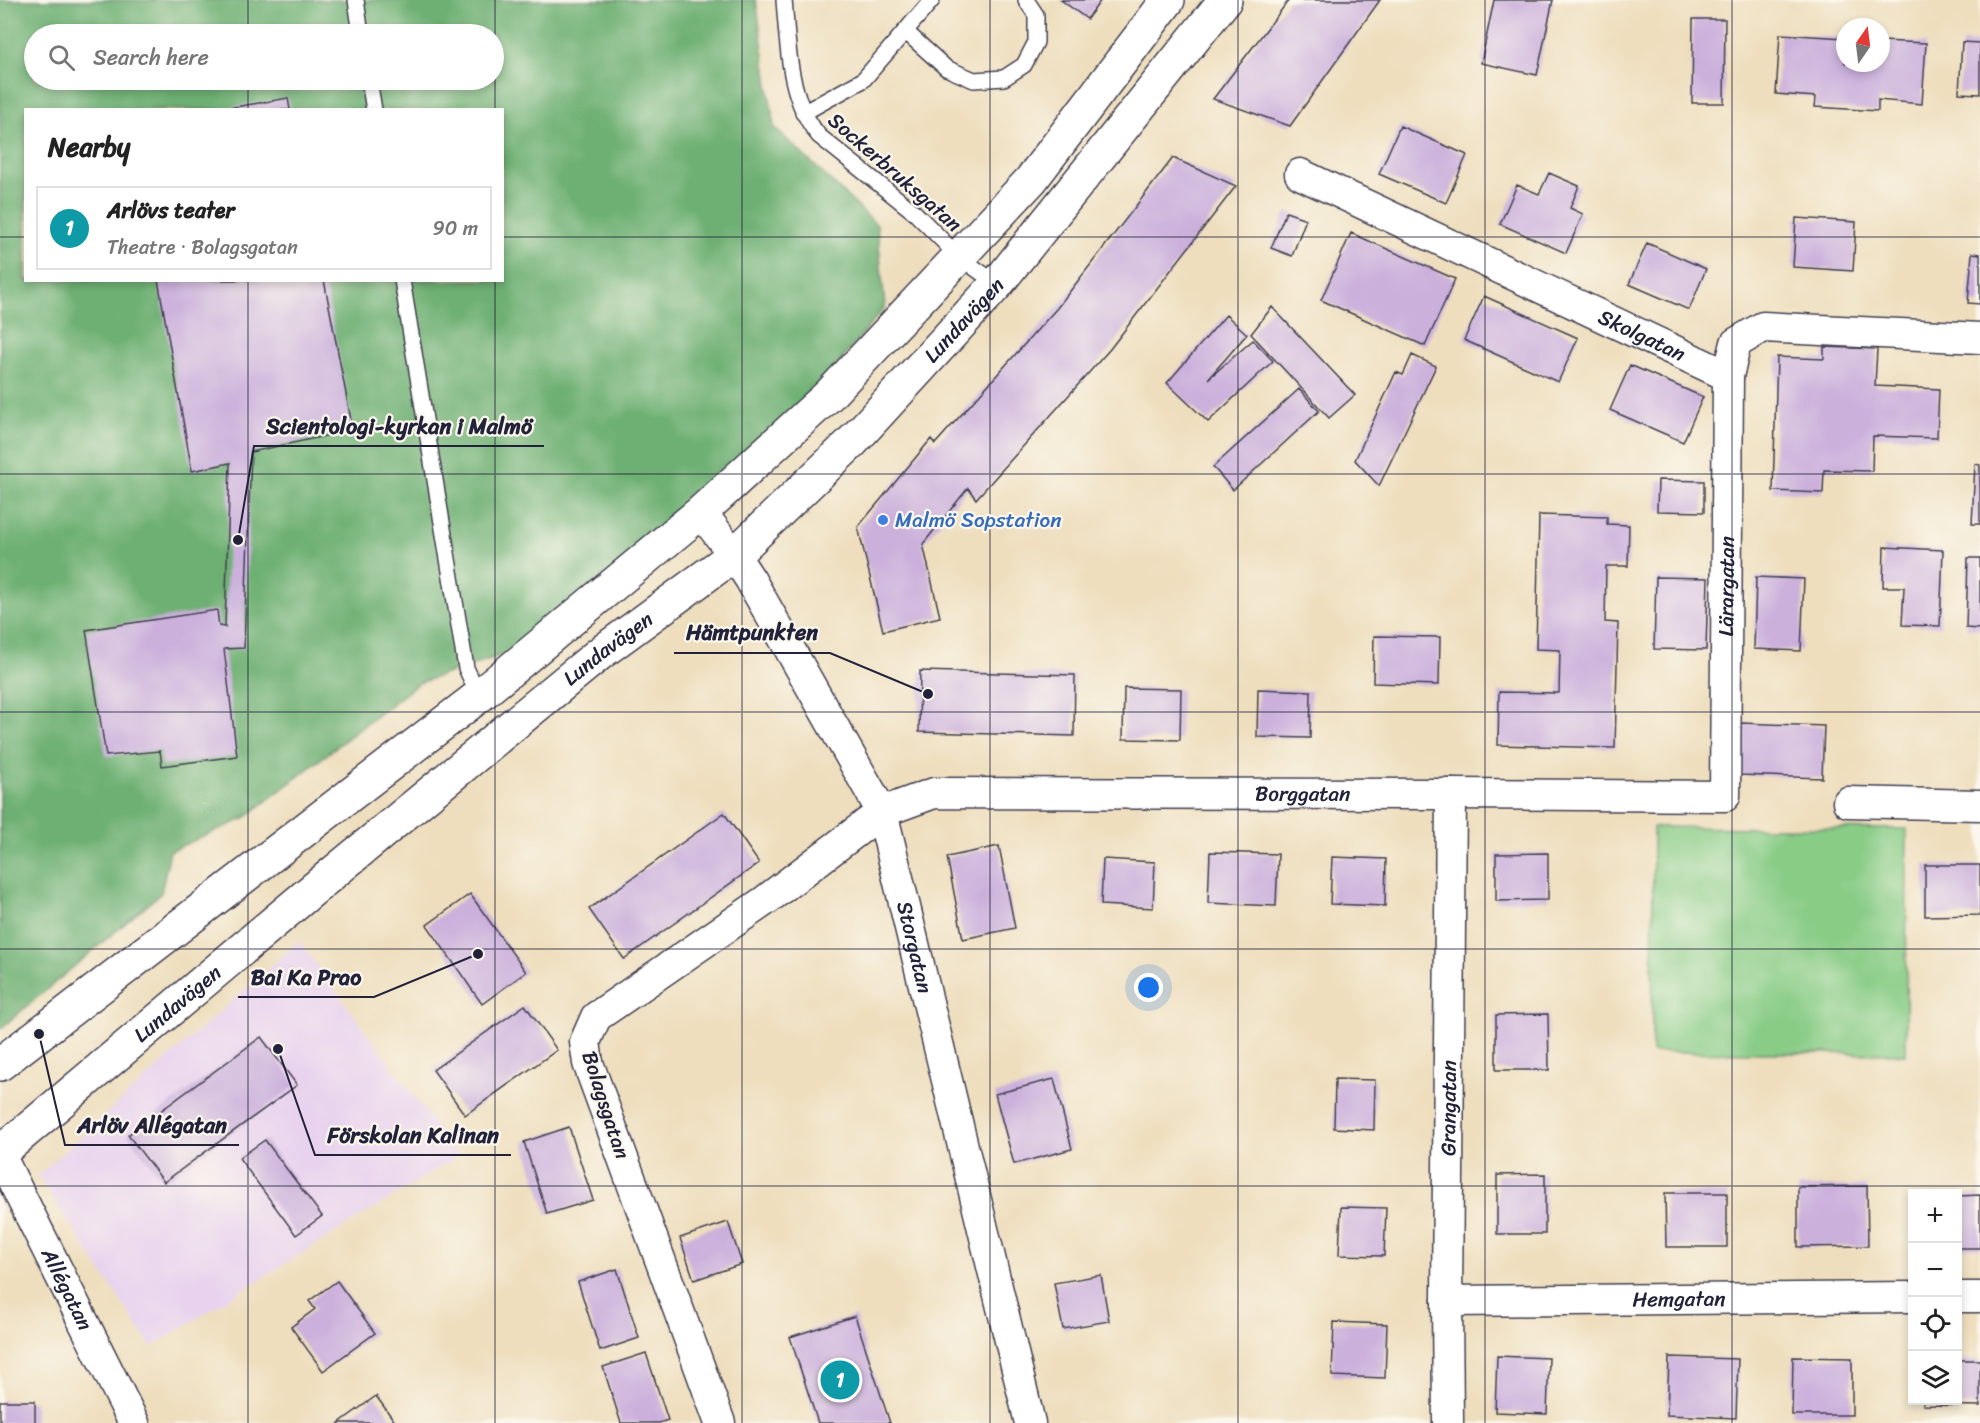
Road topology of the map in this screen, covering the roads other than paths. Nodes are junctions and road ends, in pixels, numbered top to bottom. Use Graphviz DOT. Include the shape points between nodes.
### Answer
graph roads {
  1 [pos="356,0"];
  2 [pos="784,0"];
  3 [pos="932,0"];
  4 [pos="1026,0"];
  5 [pos="1168,0"];
  6 [pos="1225,0"];
  7 [pos="360,24"];
  8 [pos="905,31"];
  9 [pos="371,90"];
  10 [pos="374,108"];
  11 [pos="803,113"];
  12 [pos="1300,174"];
  13 [pos="958,255"];
  14 [pos="402,282"];
  15 [pos="997,284"];
  16 [pos="1980,338"];
  17 [pos="1728,376"];
  18 [pos="701,512"];
  19 [pos="734,555"];
  20 [pos="479,696"];
  21 [pos="1451,794"];
  22 [pos="1725,796"];
  23 [pos="1848,802"];
  24 [pos="1980,805"];
  25 [pos="882,812"];
  26 [pos="0,1064"];
  27 [pos="0,1154"];
  28 [pos="1908,1297"];
  29 [pos="1962,1297"];
  30 [pos="1980,1297"];
  31 [pos="1447,1301"];
  32 [pos="135,1423"];
  33 [pos="720,1423"];
  34 [pos="1030,1423"];
  35 [pos="1448,1423"];
  1 -- 7 [label="lane"];
  2 -- 11 [label="lane, Sockerbruksgatan" via="794,84"];
  3 -- 8 [label="lane"];
  4 -- 8 [label="lane" via="1036,15 1036,42 1024,64 1004,78 974,81 946,68"];
  5 -- 13 [label="main road, Lundavägen" via="1031,180"];
  6 -- 15 [label="main road, Lundavägen"];
  8 -- 11 [label="lane" via="863,80"];
  9 -- 10 [label="lane"];
  11 -- 13 [label="lane, Sockerbruksgatan" via="819,136 914,212"];
  12 -- 17 [label="street, Skolgatan"];
  13 -- 15 [label="lane, Sockerbruksgatan"];
  13 -- 18 [label="main road, Lundavägen" via="829,395"];
  14 -- 20 [label="lane" via="466,668"];
  15 -- 19 [label="main road, Lundavägen" via="852,442"];
  16 -- 17 [label="street" via="1763,327 1736,343"];
  17 -- 22 [label="street, Lärargatan"];
  18 -- 19 [label="street, Storgatan"];
  18 -- 20 [label="main road, Lundavägen"];
  19 -- 25 [label="street, Storgatan"];
  19 -- 27 [label="main road, Lundavägen" via="599,654"];
  20 -- 26 [label="main road, Lundavägen"];
  21 -- 22 [label="street, Borggatan"];
  21 -- 25 [label="street, Borggatan" via="934,793"];
  21 -- 31 [label="street, Grangatan"];
  23 -- 24 [label="street"];
  25 -- 33 [label="street, Bolagsgatan" via="766,900 596,1017 585,1042 588,1063"];
  25 -- 34 [label="street, Storgatan"];
  27 -- 32 [label="street, Allégatan"];
  28 -- 31 [label="street, Hemgatan"];
  29 -- 30 [label="street"];
  31 -- 35 [label="street, Grangatan"];
}
